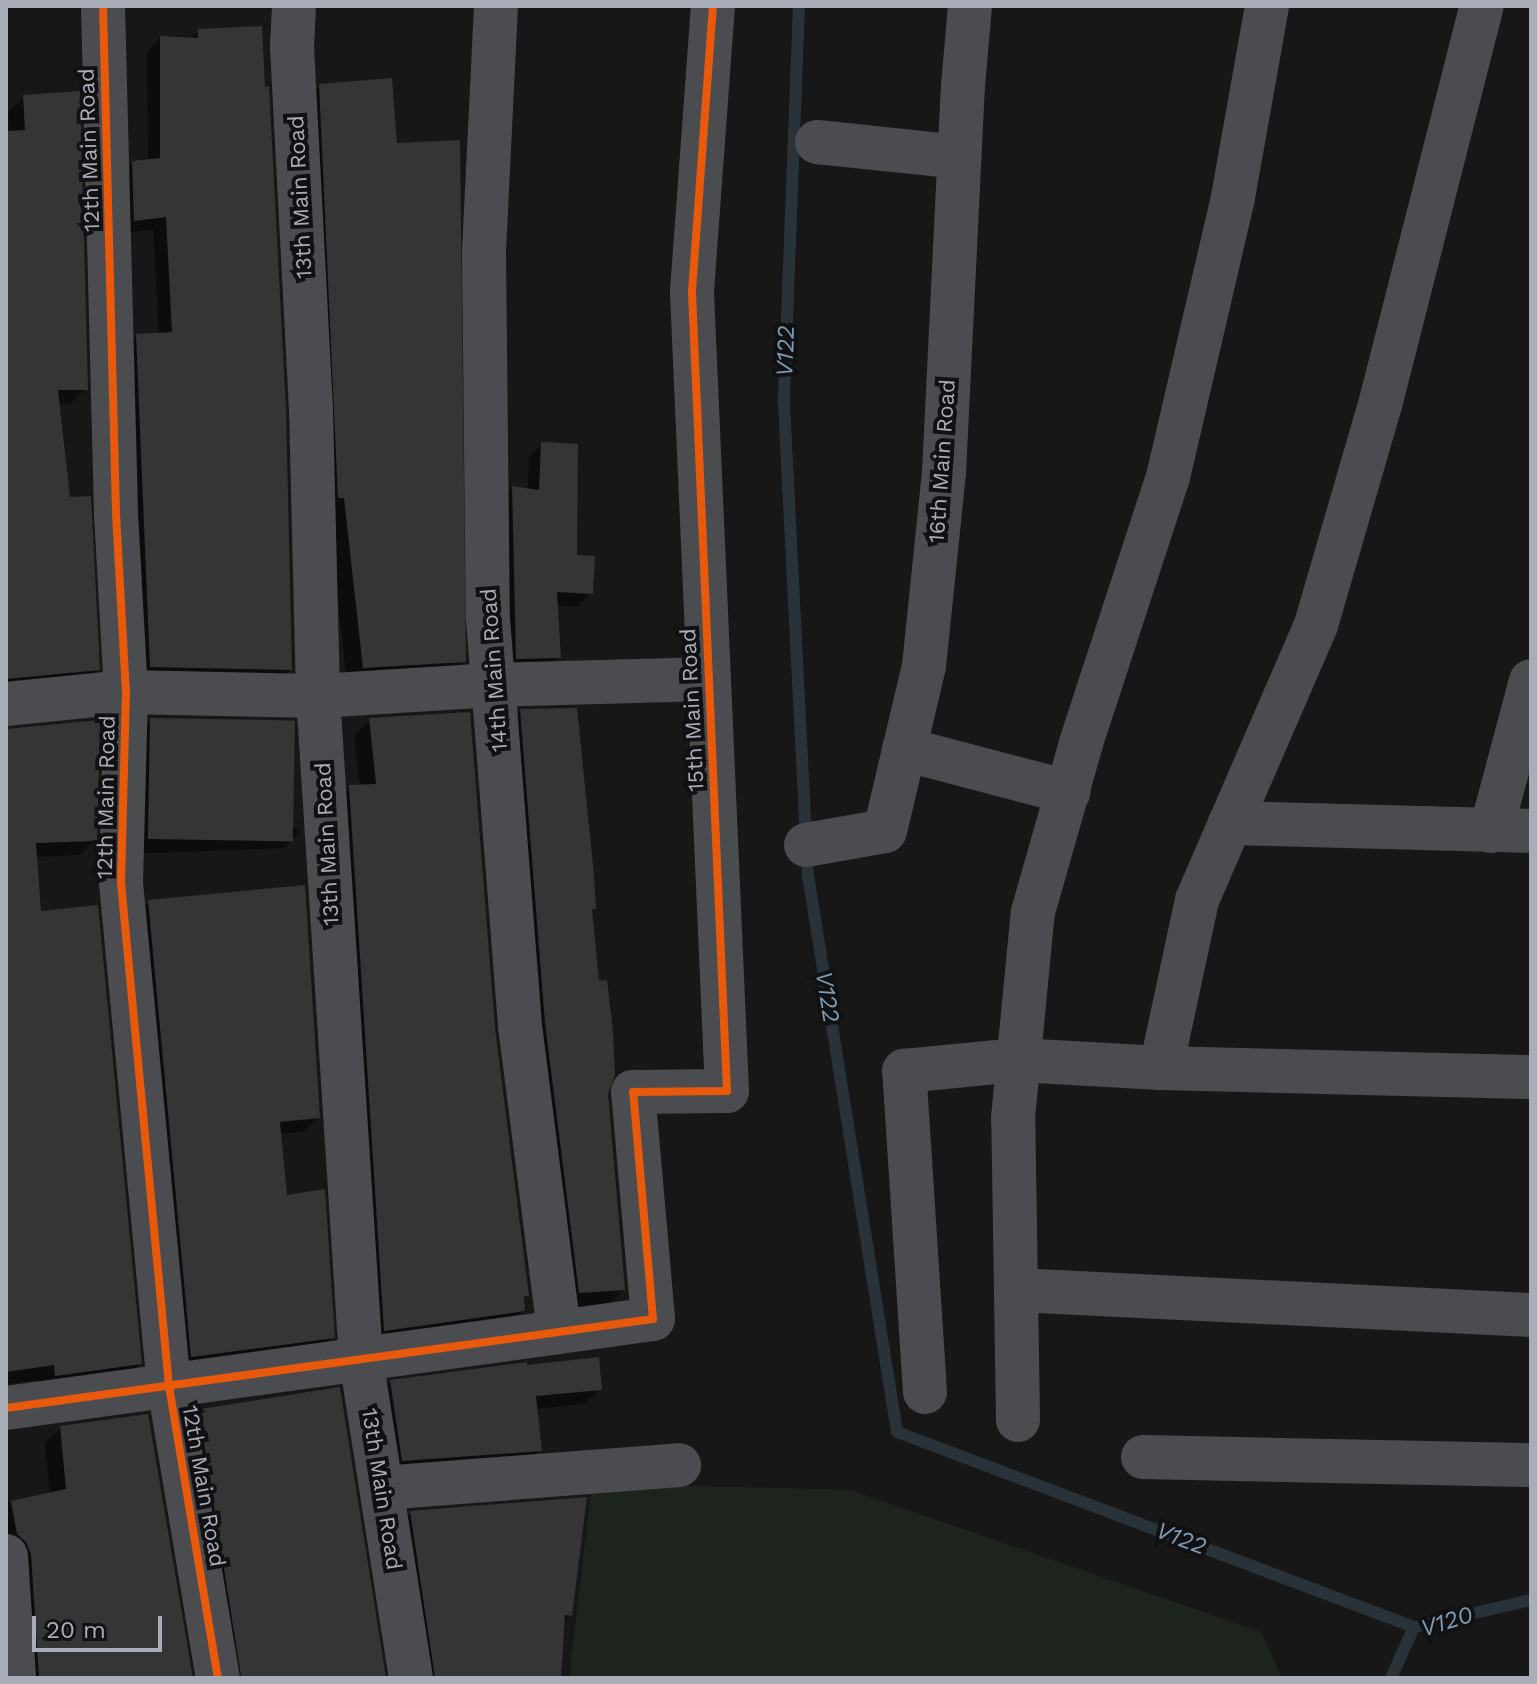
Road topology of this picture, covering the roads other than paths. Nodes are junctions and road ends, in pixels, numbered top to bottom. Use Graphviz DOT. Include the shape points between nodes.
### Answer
graph roads {
  1 [pos="103,6"];
  2 [pos="294,6"];
  3 [pos="496,6"];
  4 [pos="713,6"];
  5 [pos="970,6"];
  6 [pos="1267,6"];
  7 [pos="1482,6"];
  8 [pos="817,142"];
  9 [pos="959,157"];
  10 [pos="709,679"];
  11 [pos="1531,681"];
  12 [pos="494,685"];
  13 [pos="126,692"];
  14 [pos="318,696"];
  15 [pos="6,704"];
  16 [pos="904,749"];
  17 [pos="1068,792"];
  18 [pos="1230,823"];
  19 [pos="1511,831"];
  20 [pos="806,845"];
  21 [pos="1018,1060"];
  22 [pos="1161,1068"];
  23 [pos="1531,1077"];
  24 [pos="1016,1290"];
  25 [pos="1531,1315"];
  26 [pos="559,1332"];
  27 [pos="361,1359"];
  28 [pos="169,1386"];
  29 [pos="925,1392"];
  30 [pos="6,1408"];
  31 [pos="1018,1420"];
  32 [pos="1143,1457"];
  33 [pos="679,1465"];
  34 [pos="1531,1465"];
  35 [pos="382,1488"];
  36 [pos="6,1556"];
  37 [pos="14,1678"];
  38 [pos="218,1678"];
  39 [pos="411,1678"];
  1 -- 13 [label="street, 12th Main Road" via="116,514"];
  2 -- 14 [label="street, 13th Main Road"];
  3 -- 12 [label="street, 14th Main Road" via="484,252 488,619"];
  4 -- 10 [label="street, 15th Main Road" via="692,291"];
  5 -- 9 [label="street, 16th Main Road"];
  6 -- 17 [label="street" via="1233,197 1168,477"];
  7 -- 18 [label="street" via="1380,405 1316,625"];
  8 -- 9 [label="street"];
  9 -- 16 [label="street, 16th Main Road" via="944,473 924,666"];
  10 -- 12 [label="street"];
  10 -- 26 [label="street, 15th Main Road" via="727,1091 633,1092 653,1319"];
  11 -- 19 [label="street"];
  12 -- 14 [label="street"];
  12 -- 26 [label="street, 14th Main Road" via="520,1026"];
  13 -- 14 [label="street"];
  13 -- 15 [label="street"];
  13 -- 28 [label="street, 12th Main Road" via="121,883"];
  14 -- 27 [label="street, 13th Main Road"];
  16 -- 17 [label="street"];
  16 -- 20 [label="street, 16th Main Road" via="885,831"];
  17 -- 21 [label="street" via="1033,912"];
  18 -- 19 [label="street"];
  18 -- 22 [label="street" via="1197,900"];
  21 -- 22 [label="street"];
  21 -- 24 [label="street" via="1013,1118"];
  21 -- 29 [label="street" via="904,1071 906,1309"];
  22 -- 23 [label="street"];
  24 -- 25 [label="street"];
  24 -- 31 [label="street"];
  26 -- 27 [label="street"];
  27 -- 28 [label="street"];
  27 -- 35 [label="street, 13th Main Road"];
  28 -- 30 [label="street"];
  28 -- 38 [label="street, 12th Main Road"];
  32 -- 34 [label="street"];
  33 -- 35 [label="street"];
  35 -- 39 [label="street, 13th Main Road"];
  36 -- 37 [label="street"];
}
